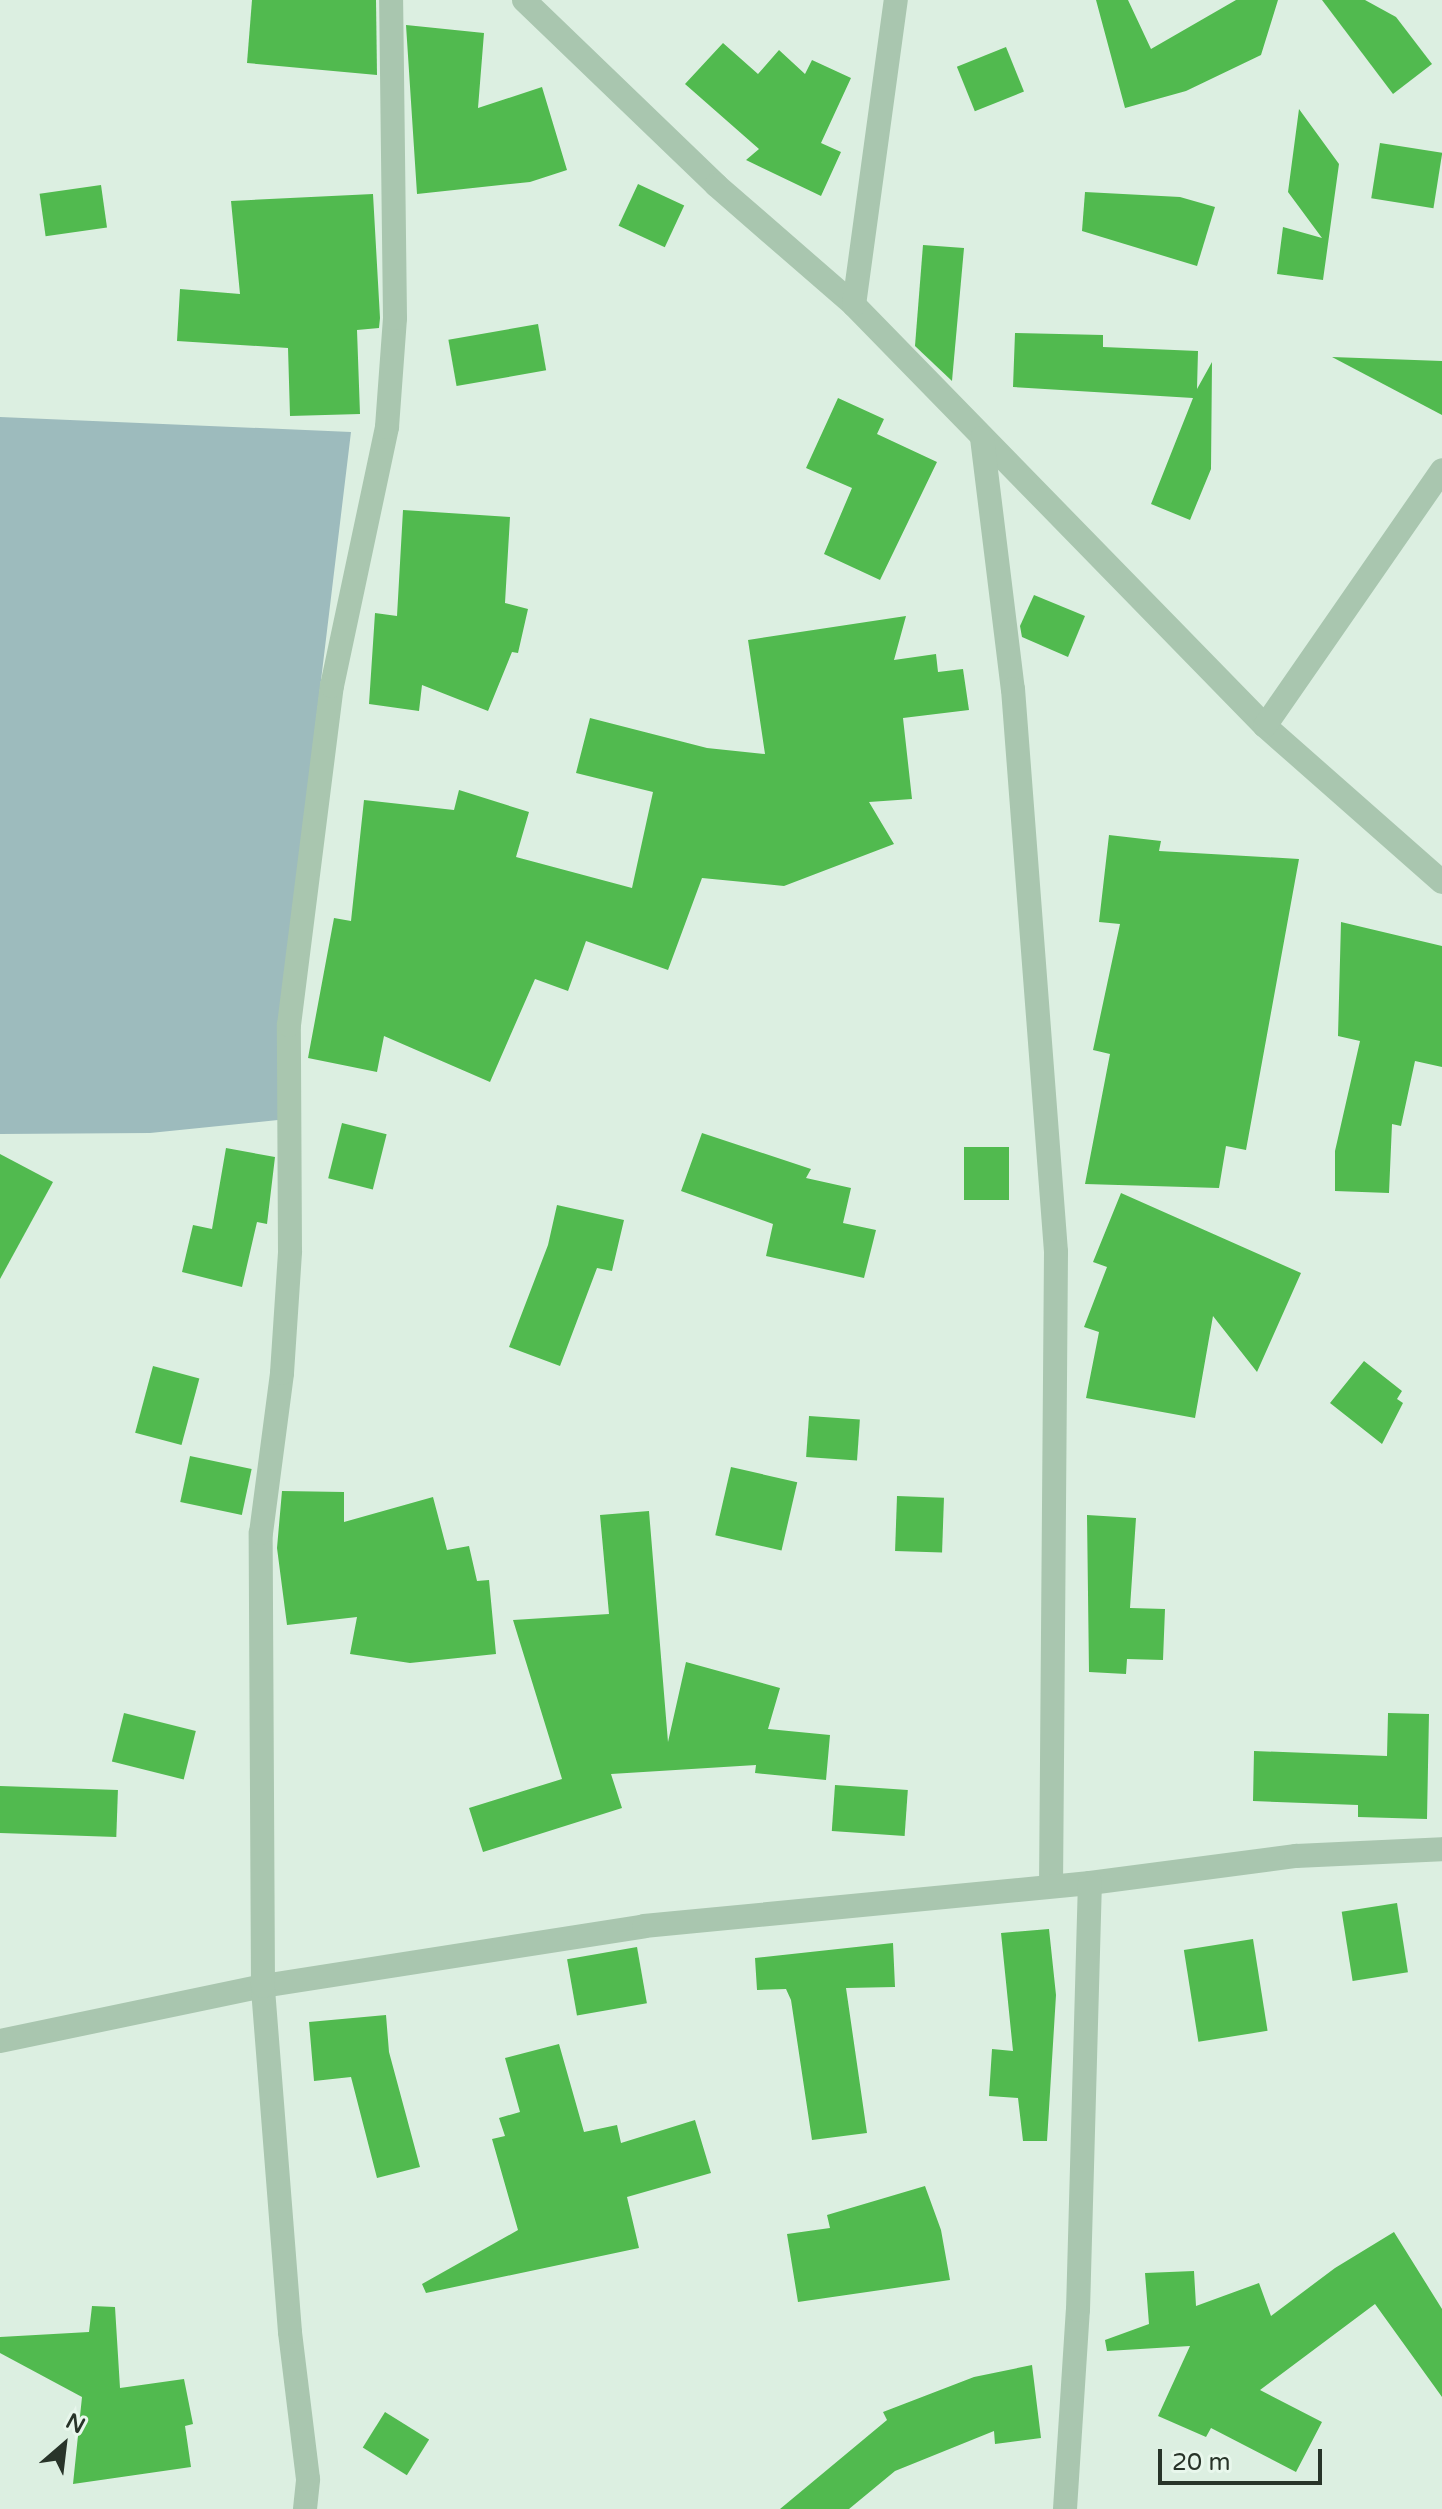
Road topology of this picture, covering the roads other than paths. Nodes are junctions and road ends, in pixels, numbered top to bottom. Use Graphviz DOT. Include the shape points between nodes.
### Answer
graph roads {
  1 [pos="391,0"];
  2 [pos="524,0"];
  3 [pos="896,0"];
  4 [pos="854,305"];
  5 [pos="982,438"];
  6 [pos="1442,470"];
  7 [pos="1265,726"];
  8 [pos="1442,882"];
  9 [pos="1442,1849"];
  10 [pos="1090,1883"];
  11 [pos="1051,1886"];
  12 [pos="263,1986"];
  13 [pos="0,2041"];
  14 [pos="305,2509"];
  15 [pos="1065,2509"];
  1 -- 12 [label="street" via="395,318 387,427 332,686 289,1025 290,1251 282,1373 261,1533"];
  2 -- 4 [label="street" via="716,185"];
  3 -- 4 [label="street"];
  4 -- 5 [label="street"];
  5 -- 7 [label="street"];
  5 -- 11 [label="street" via="1013,689 1056,1252"];
  6 -- 7 [label="street"];
  7 -- 8 [label="street"];
  9 -- 10 [label="street" via="1296,1856"];
  10 -- 11 [label="street"];
  10 -- 15 [label="street" via="1078,2310"];
  11 -- 12 [label="street" via="644,1926"];
  12 -- 13 [label="street"];
  12 -- 14 [label="street" via="290,2332 307,2466"];
}
